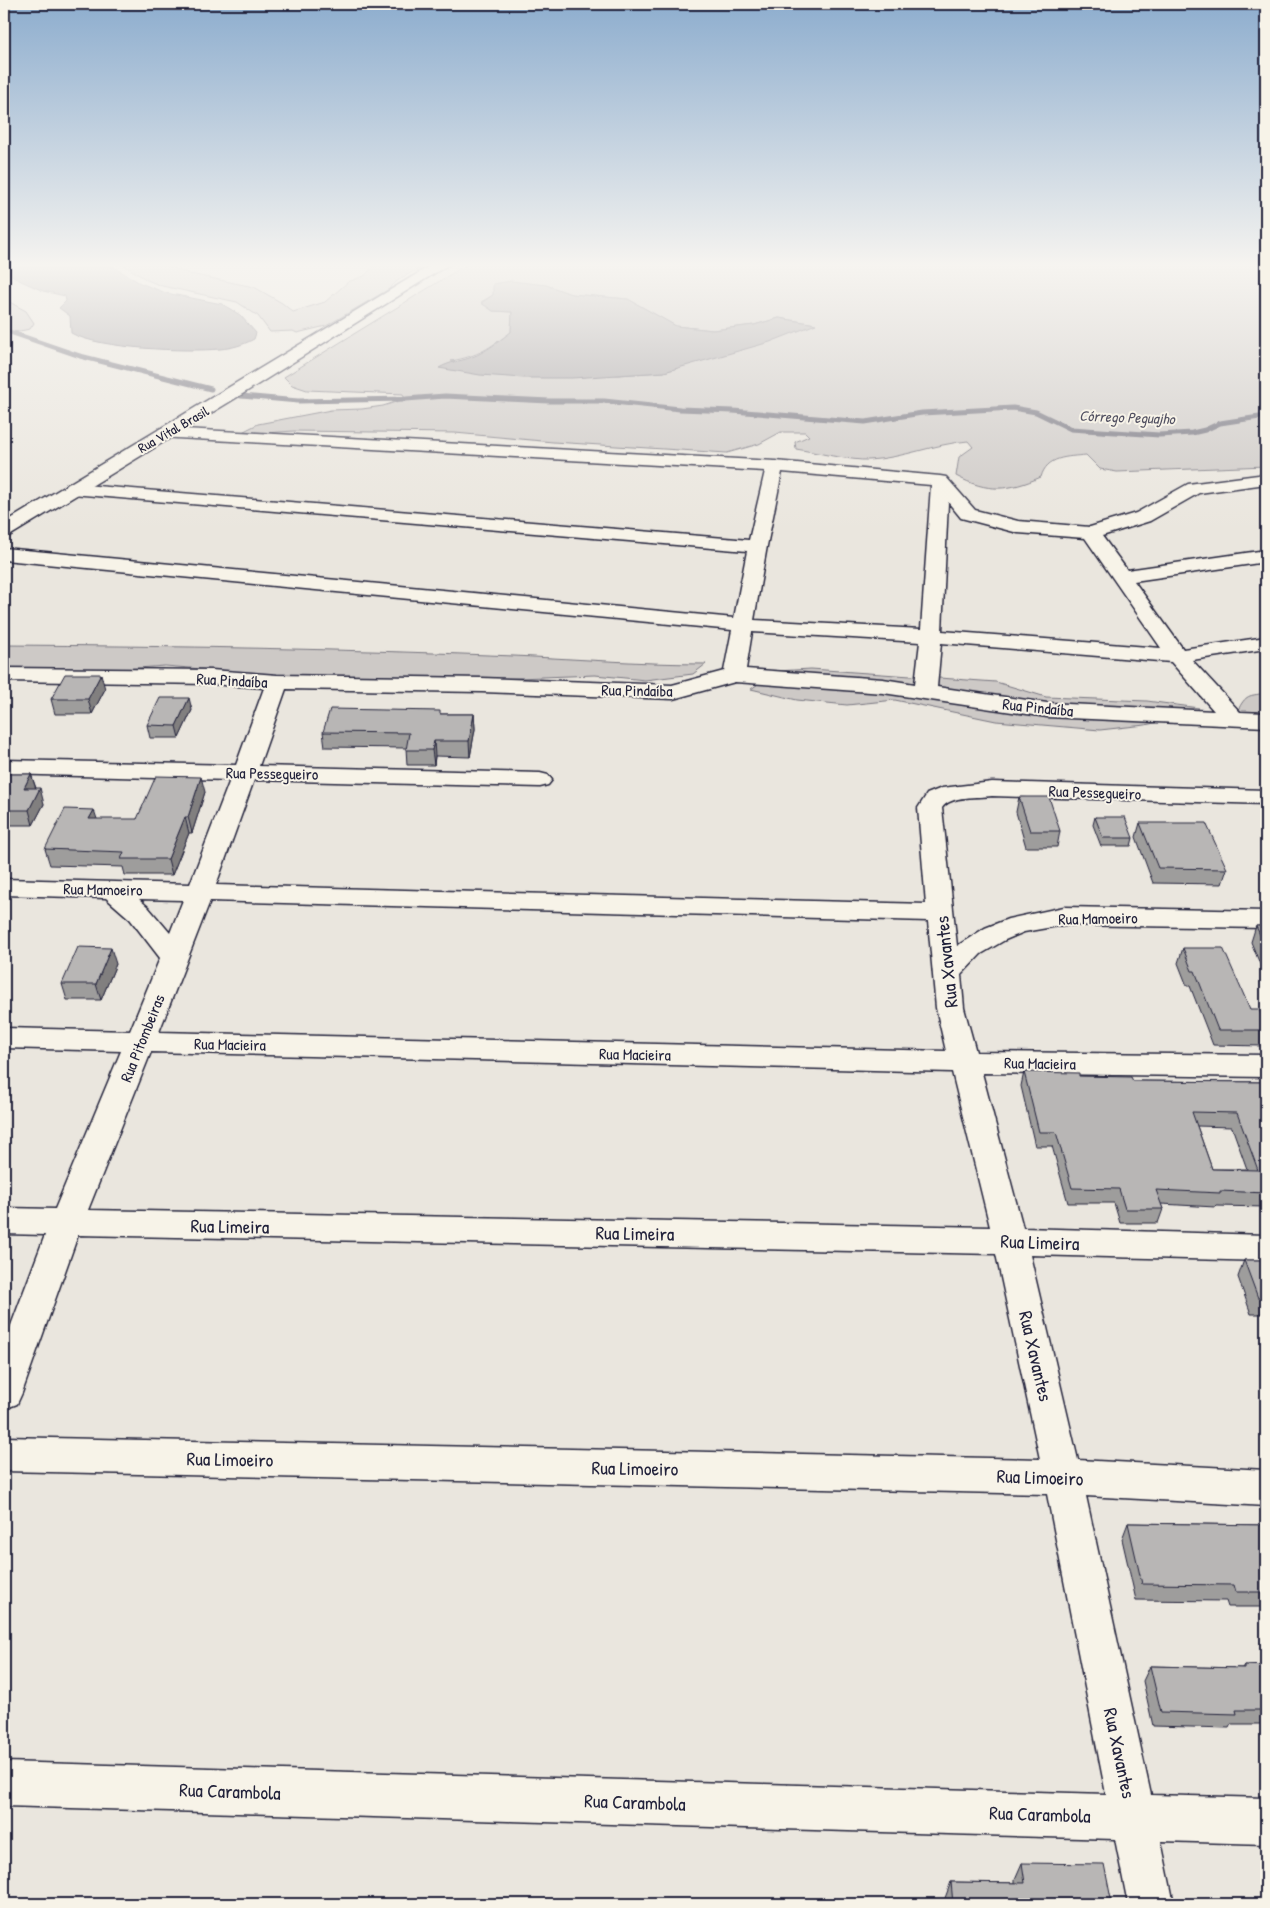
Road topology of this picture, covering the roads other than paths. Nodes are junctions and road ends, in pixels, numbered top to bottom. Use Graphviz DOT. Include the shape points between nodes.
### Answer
graph roads {
  1 [pos="300,352"];
  2 [pos="165,433"];
  3 [pos="775,466"];
  4 [pos="1266,479"];
  5 [pos="940,480"];
  6 [pos="72,489"];
  7 [pos="4,531"];
  8 [pos="1091,533"];
  9 [pos="757,546"];
  10 [pos="4,554"];
  11 [pos="1266,556"];
  12 [pos="1120,577"];
  13 [pos="741,625"];
  14 [pos="931,636"];
  15 [pos="1266,643"];
  16 [pos="1177,656"];
  17 [pos="4,674"];
  18 [pos="734,675"];
  19 [pos="277,682"];
  20 [pos="925,693"];
  21 [pos="1232,717"];
  22 [pos="1266,720"];
  23 [pos="4,767"];
  24 [pos="246,772"];
  25 [pos="540,780"];
  26 [pos="1266,797"];
  27 [pos="930,808"];
  28 [pos="4,887"];
  29 [pos="112,889"];
  30 [pos="202,891"];
  31 [pos="940,913"];
  32 [pos="1266,919"];
  33 [pos="175,958"];
  34 [pos="947,972"];
  35 [pos="4,1038"];
  36 [pos="141,1042"];
  37 [pos="963,1062"];
  38 [pos="1266,1066"];
  39 [pos="4,1221"];
  40 [pos="66,1223"];
  41 [pos="1010,1240"];
  42 [pos="1266,1248"];
  43 [pos="4,1393"];
  44 [pos="4,1454"];
  45 [pos="1064,1477"];
  46 [pos="1266,1488"];
  47 [pos="4,1784"];
  48 [pos="1133,1817"];
  49 [pos="1266,1821"];
  50 [pos="1151,1904"];
  1 -- 2 [label="street, Rua Vital Brasil"];
  2 -- 3 [label="street"];
  2 -- 6 [label="street, Rua Vital Brasil"];
  3 -- 5 [label="street"];
  3 -- 9 [label="street"];
  4 -- 8 [label="street" via="1194,488 1143,516"];
  5 -- 8 [label="street" via="968,514 1018,527"];
  5 -- 14 [label="street"];
  6 -- 7 [label="street, Rua Vital Brasil"];
  6 -- 9 [label="street"];
  8 -- 12 [label="street"];
  9 -- 13 [label="street"];
  10 -- 13 [label="street"];
  11 -- 12 [label="street"];
  12 -- 16 [label="street"];
  13 -- 14 [label="street"];
  13 -- 18 [label="street"];
  14 -- 16 [label="street"];
  14 -- 20 [label="street"];
  15 -- 16 [label="street"];
  16 -- 21 [label="street"];
  17 -- 19 [label="street, Rua Pindaíba" via="211,677"];
  18 -- 19 [label="street, Rua Pindaíba" via="673,692"];
  18 -- 20 [label="street, Rua Pindaíba" via="883,686"];
  19 -- 24 [label="street, Rua Pitombeiras"];
  20 -- 21 [label="street, Rua Pindaíba" via="1047,710"];
  21 -- 22 [label="street, Rua Pindaíba"];
  23 -- 24 [label="street, Rua Pessegueiro"];
  24 -- 25 [label="street, Rua Pessegueiro"];
  24 -- 30 [label="street, Rua Pitombeiras"];
  26 -- 27 [label="street, Rua Pessegueiro" via="992,789 950,793 936,798"];
  27 -- 31 [label="street, Rua Xavantes"];
  28 -- 29 [label="street, Rua Mamoeiro"];
  29 -- 30 [label="street, Rua Mamoeiro"];
  29 -- 33 [label="street" via="140,913"];
  30 -- 31 [label="street, Rua Mamoeiro"];
  30 -- 33 [label="street, Rua Pitombeiras"];
  31 -- 34 [label="street, Rua Xavantes"];
  32 -- 34 [label="street, Rua Mamoeiro" via="1064,916 1018,925 995,934 971,948"];
  33 -- 36 [label="street, Rua Pitombeiras"];
  34 -- 37 [label="street, Rua Xavantes" via="950,1008"];
  35 -- 36 [label="street, Rua Macieira"];
  36 -- 37 [label="street, Rua Macieira"];
  36 -- 40 [label="street, Rua Pitombeiras"];
  37 -- 38 [label="street, Rua Macieira"];
  37 -- 41 [label="street, Rua Xavantes"];
  39 -- 40 [label="street, Rua Limeira"];
  40 -- 41 [label="street, Rua Limeira"];
  40 -- 43 [label="street, Rua Pitombeiras"];
  41 -- 42 [label="street, Rua Limeira"];
  41 -- 45 [label="street, Rua Xavantes"];
  44 -- 45 [label="street, Rua Limoeiro"];
  45 -- 46 [label="street, Rua Limoeiro"];
  45 -- 48 [label="street, Rua Xavantes"];
  47 -- 48 [label="street, Rua Carambola"];
  48 -- 49 [label="street, Rua Carambola"];
  48 -- 50 [label="street, Rua Xavantes"];
}
